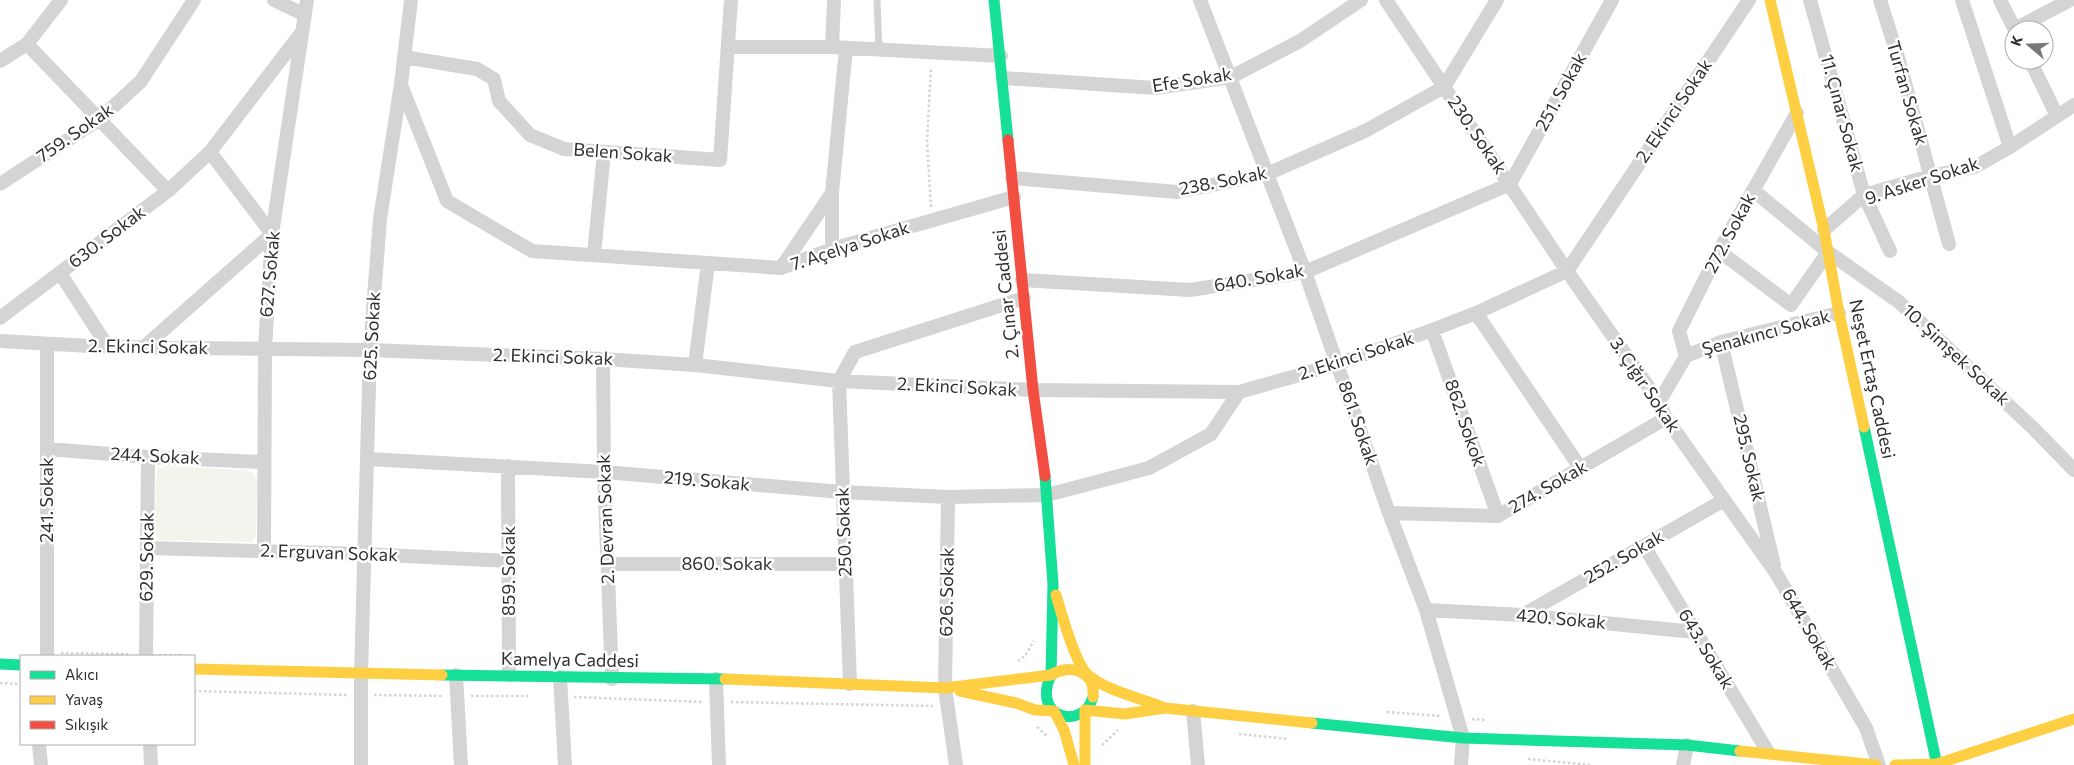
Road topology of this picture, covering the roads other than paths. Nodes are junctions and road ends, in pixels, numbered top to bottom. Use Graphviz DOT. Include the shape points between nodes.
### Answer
graph roads {
  1 [pos="61,0"];
  2 [pos="194,0"];
  3 [pos="274,0"];
  4 [pos="307,0"];
  5 [pos="411,0"];
  6 [pos="731,0"];
  7 [pos="834,0"];
  8 [pos="877,0"];
  9 [pos="994,0"];
  10 [pos="1200,0"];
  11 [pos="1361,0"];
  12 [pos="1386,0"];
  13 [pos="1497,0"];
  14 [pos="1612,0"];
  15 [pos="1749,0"];
  16 [pos="1770,0"];
  17 [pos="1810,0"];
  18 [pos="1880,0"];
  19 [pos="1962,0"];
  20 [pos="2000,0"];
  21 [pos="2070,0"];
  22 [pos="304,15"];
  23 [pos="2010,20"];
  24 [pos="2033,20"];
  25 [pos="303,31"];
  26 [pos="28,44"];
  27 [pos="729,47"];
  28 [pos="839,47"];
  29 [pos="879,50"];
  30 [pos="1001,56"];
  31 [pos="404,57"];
  32 [pos="0,61"];
  33 [pos="2035,70"];
  34 [pos="1231,77"];
  35 [pos="1003,78"];
  36 [pos="401,84"];
  37 [pos="1444,87"];
  38 [pos="2074,105"];
  39 [pos="1797,113"];
  40 [pos="2057,116"];
  41 [pos="100,119"];
  42 [pos="2010,147"];
  43 [pos="210,152"];
  44 [pos="604,152"];
  45 [pos="1267,174"];
  46 [pos="1930,176"];
  47 [pos="1012,178"];
  48 [pos="0,184"];
  49 [pos="1510,184"];
  50 [pos="1753,190"];
  51 [pos="168,191"];
  52 [pos="832,193"];
  53 [pos="1864,195"];
  54 [pos="1014,197"];
  55 [pos="1824,230"];
  56 [pos="272,234"];
  57 [pos="1949,244"];
  58 [pos="832,249"];
  59 [pos="1719,251"];
  60 [pos="1828,252"];
  61 [pos="1890,252"];
  62 [pos="594,256"];
  63 [pos="708,263"];
  64 [pos="781,268"];
  65 [pos="1567,271"];
  66 [pos="1305,272"];
  67 [pos="60,273"];
  68 [pos="1022,280"];
  69 [pos="1024,298"];
  70 [pos="1476,313"];
  71 [pos="1839,313"];
  72 [pos="0,318"];
  73 [pos="1432,330"];
  74 [pos="0,341"];
  75 [pos="1721,342"];
  76 [pos="46,344"];
  77 [pos="108,347"];
  78 [pos="144,347"];
  79 [pos="265,348"];
  80 [pos="370,350"];
  81 [pos="1686,356"];
  82 [pos="603,359"];
  83 [pos="1338,364"];
  84 [pos="694,365"];
  85 [pos="839,381"];
  86 [pos="1033,390"];
  87 [pos="1239,392"];
  88 [pos="1659,402"];
  89 [pos="1666,418"];
  90 [pos="46,449"];
  91 [pos="148,457"];
  92 [pos="368,459"];
  93 [pos="264,462"];
  94 [pos="508,466"];
  95 [pos="1581,469"];
  96 [pos="2074,470"];
  97 [pos="604,472"];
  98 [pos="842,492"];
  99 [pos="1047,495"];
  100 [pos="948,497"];
  101 [pos="1724,500"];
  102 [pos="1389,513"];
  103 [pos="1498,516"];
  104 [pos="1644,546"];
  105 [pos="148,548"];
  106 [pos="264,551"];
  107 [pos="364,554"];
  108 [pos="510,560"];
  109 [pos="608,564"];
  110 [pos="846,564"];
  111 [pos="1776,573"];
  112 [pos="1053,584"];
  113 [pos="1426,610"];
  114 [pos="1523,614"];
  115 [pos="1695,632"];
  116 [pos="47,655"];
  117 [pos="146,655"];
  118 [pos="0,664"];
  119 [pos="20,665"];
  120 [pos="195,669"];
  121 [pos="361,674"];
  122 [pos="1085,674"];
  123 [pos="456,675"];
  124 [pos="509,675"];
  125 [pos="1051,675"];
  126 [pos="560,677"];
  127 [pos="612,679"];
  128 [pos="716,679"];
  129 [pos="850,684"];
  130 [pos="946,688"];
  131 [pos="1166,708"];
  132 [pos="1085,710"];
  133 [pos="1054,711"];
  134 [pos="1193,711"];
  135 [pos="2074,719"];
  136 [pos="1463,738"];
  137 [pos="40,745"];
  138 [pos="150,745"];
  139 [pos="1687,745"];
  140 [pos="1768,752"];
  141 [pos="1937,764"];
  142 [pos="41,765"];
  143 [pos="151,765"];
  144 [pos="361,765"];
  145 [pos="461,765"];
  146 [pos="565,765"];
  147 [pos="719,765"];
  148 [pos="956,765"];
  149 [pos="1074,765"];
  150 [pos="1085,765"];
  151 [pos="1198,765"];
  152 [pos="1461,765"];
  153 [pos="1683,765"];
  154 [pos="1878,765"];
  155 [pos="1895,765"];
  1 -- 26 [label="street"];
  2 -- 41 [label="street, 759. Sokak" via="141,81"];
  3 -- 22 [label="street"];
  4 -- 22 [label="street, 627. Sokak"];
  5 -- 31 [label="street, 625. Sokak"];
  6 -- 27 [label="street, Belen Sokak"];
  7 -- 28 [label="street"];
  8 -- 29 [label="lane"];
  9 -- 30 [label="main road, 2. Çınar Caddesi"];
  10 -- 34 [label="street, 861. Sokak"];
  11 -- 34 [label="street, Efe Sokak" via="1300,41"];
  12 -- 37 [label="street, 230. Sokak"];
  13 -- 37 [label="street"];
  14 -- 49 [label="street, 251. Sokak"];
  15 -- 65 [label="street, 2. Ekinci Sokak"];
  16 -- 39 [label="main road, Neşet Ertaş Caddesi"];
  17 -- 53 [label="street, 11. Çınar Sokak"];
  18 -- 46 [label="street, Turfan Sokak"];
  19 -- 42 [label="street"];
  20 -- 23 [label="street"];
  21 -- 24 [label="street"];
  22 -- 25 [label="street, 627. Sokak"];
  25 -- 43 [label="street, 630. Sokak"];
  25 -- 56 [label="street, 627. Sokak"];
  26 -- 32 [label="street"];
  26 -- 41 [label="street"];
  27 -- 28 [label="street"];
  27 -- 44 [label="street, Belen Sokak" via="720,160"];
  28 -- 29 [label="street"];
  28 -- 52 [label="street"];
  29 -- 30 [label="street"];
  30 -- 35 [label="main road, 2. Çınar Caddesi"];
  31 -- 36 [label="street, 625. Sokak"];
  31 -- 44 [label="street, Belen Sokak" via="478,69 494,79 499,101 530,135 564,149"];
  33 -- 40 [label="street"];
  34 -- 35 [label="street, Efe Sokak" via="1156,88"];
  34 -- 45 [label="street, 861. Sokak"];
  35 -- 47 [label="main road, 2. Çınar Caddesi"];
  36 -- 62 [label="street, 7. Açelya Sokak" via="448,201 532,251"];
  36 -- 80 [label="street, 625. Sokak" via="380,219"];
  37 -- 45 [label="street, 238. Sokak" via="1366,131"];
  37 -- 49 [label="street, 230. Sokak"];
  38 -- 40 [label="street, 9. Asker Sokak"];
  39 -- 50 [label="street, 272. Sokak"];
  39 -- 55 [label="main road, Neşet Ertaş Caddesi"];
  40 -- 42 [label="street, 9. Asker Sokak"];
  41 -- 48 [label="street, 759. Sokak"];
  41 -- 51 [label="street"];
  42 -- 46 [label="street, 9. Asker Sokak" via="1975,167"];
  43 -- 51 [label="street, 630. Sokak"];
  43 -- 56 [label="street"];
  44 -- 62 [label="street"];
  45 -- 47 [label="street, 238. Sokak" via="1177,192"];
  45 -- 66 [label="street, 861. Sokak"];
  46 -- 53 [label="street, 9. Asker Sokak"];
  46 -- 57 [label="street, Turfan Sokak"];
  47 -- 54 [label="main road, 2. Çınar Caddesi"];
  49 -- 65 [label="street, 230. Sokak"];
  49 -- 66 [label="street, 640. Sokak"];
  50 -- 59 [label="street, 272. Sokak"];
  50 -- 60 [label="street, 10. Şimşek Sokak"];
  51 -- 67 [label="street, 630. Sokak"];
  52 -- 58 [label="street"];
  52 -- 64 [label="street"];
  53 -- 55 [label="street, 9. Asker Sokak"];
  53 -- 61 [label="street, 11. Çınar Sokak"];
  54 -- 58 [label="street, 7. Açelya Sokak"];
  54 -- 68 [label="main road, 2. Çınar Caddesi"];
  55 -- 60 [label="main road, Neşet Ertaş Caddesi"];
  56 -- 78 [label="street"];
  56 -- 79 [label="street, 627. Sokak"];
  58 -- 64 [label="street, 7. Açelya Sokak"];
  59 -- 60 [label="street" via="1791,305"];
  59 -- 81 [label="street, 272. Sokak" via="1679,331"];
  60 -- 71 [label="main road, Neşet Ertaş Caddesi"];
  60 -- 96 [label="street, 10. Şimşek Sokak" via="1899,302"];
  62 -- 63 [label="street, 7. Açelya Sokak"];
  63 -- 64 [label="street, 7. Açelya Sokak"];
  63 -- 84 [label="street"];
  65 -- 70 [label="street, 2. Ekinci Sokak"];
  65 -- 88 [label="street, 3. Çığır Sokak"];
  66 -- 68 [label="street, 640. Sokak" via="1190,290"];
  66 -- 83 [label="street, 861. Sokak"];
  67 -- 72 [label="street, 630. Sokak"];
  67 -- 77 [label="street"];
  68 -- 69 [label="main road, 2. Çınar Caddesi"];
  69 -- 85 [label="street" via="855,352"];
  69 -- 86 [label="main road, 2. Çınar Caddesi"];
  70 -- 73 [label="street, 2. Ekinci Sokak"];
  70 -- 95 [label="street"];
  71 -- 75 [label="street, Şenakıncı Sokak"];
  71 -- 141 [label="main road, Neşet Ertaş Caddesi"];
  73 -- 83 [label="street, 2. Ekinci Sokak"];
  73 -- 103 [label="street, 862. Sokok"];
  74 -- 76 [label="street, 2. Ekinci Sokak"];
  75 -- 81 [label="street, Şenakıncı Sokak"];
  75 -- 111 [label="street, 295. Sokak"];
  76 -- 77 [label="street, 2. Ekinci Sokak"];
  76 -- 90 [label="street, 241. Sokak"];
  77 -- 78 [label="street, 2. Ekinci Sokak"];
  78 -- 79 [label="street, 2. Ekinci Sokak"];
  79 -- 80 [label="street, 2. Ekinci Sokak"];
  79 -- 93 [label="street, 627. Sokak"];
  80 -- 82 [label="street, 2. Ekinci Sokak"];
  80 -- 92 [label="street, 625. Sokak"];
  81 -- 88 [label="street, Şenakıncı Sokak"];
  82 -- 84 [label="street, 2. Ekinci Sokak"];
  82 -- 97 [label="street, 2. Devran Sokak"];
  83 -- 87 [label="street, 2. Ekinci Sokak"];
  83 -- 102 [label="street, 861. Sokak"];
  84 -- 85 [label="street, 2. Ekinci Sokak"];
  85 -- 86 [label="street, 2. Ekinci Sokak"];
  85 -- 98 [label="street, 250. Sokak"];
  86 -- 87 [label="street, 2. Ekinci Sokak"];
  86 -- 99 [label="main road, 2. Çınar Caddesi"];
  87 -- 99 [label="street, 219. Sokak" via="1210,434 1150,468"];
  88 -- 89 [label="street, 3. Çığır Sokak"];
  89 -- 95 [label="street, 274. Sokak"];
  89 -- 101 [label="street, 3. Çığır Sokak"];
  90 -- 91 [label="street, 244. Sokak"];
  90 -- 116 [label="street, 241. Sokak"];
  91 -- 93 [label="street, 244. Sokak"];
  91 -- 105 [label="street, 629. Sokak"];
  92 -- 94 [label="street, 219. Sokak"];
  92 -- 107 [label="street, 625. Sokak"];
  93 -- 106 [label="street, 627. Sokak"];
  94 -- 97 [label="street, 219. Sokak"];
  94 -- 108 [label="street, 859. Sokak"];
  95 -- 103 [label="street, 274. Sokak"];
  97 -- 98 [label="street, 219. Sokak"];
  97 -- 109 [label="street, 2. Devran Sokak"];
  98 -- 100 [label="street, 219. Sokak"];
  98 -- 110 [label="street, 250. Sokak"];
  99 -- 100 [label="street, 219. Sokak"];
  99 -- 112 [label="main road, 2. Çınar Caddesi"];
  100 -- 130 [label="street, 626. Sokak"];
  101 -- 104 [label="street, 252. Sokak"];
  101 -- 111 [label="street, 644. Sokak"];
  102 -- 103 [label="street, 274. Sokak"];
  102 -- 113 [label="street, 861. Sokak"];
  104 -- 114 [label="street, 252. Sokak"];
  104 -- 115 [label="street, 643. Sokak"];
  105 -- 106 [label="street, 2. Erguvan Sokak"];
  105 -- 117 [label="street, 629. Sokak"];
  106 -- 107 [label="street, 2. Erguvan Sokak"];
  107 -- 108 [label="street, 2. Erguvan Sokak"];
  107 -- 121 [label="street, 625. Sokak"];
  108 -- 124 [label="street, 859. Sokak"];
  109 -- 110 [label="street, 860. Sokak"];
  109 -- 127 [label="street, 2. Devran Sokak"];
  110 -- 129 [label="street, 250. Sokak"];
  111 -- 154 [label="street, 644. Sokak" via="1866,728"];
  112 -- 122 [label="main road"];
  112 -- 125 [label="main road"];
  113 -- 114 [label="street, 420. Sokak"];
  113 -- 136 [label="street, 861. Sokak"];
  114 -- 115 [label="street, 420. Sokak"];
  115 -- 140 [label="street, 643. Sokak"];
  118 -- 119 [label="main road"];
  120 -- 121 [label="main road, Kamelya Caddesi"];
  121 -- 123 [label="main road, Kamelya Caddesi"];
  121 -- 144 [label="street, 625. Sokak"];
  122 -- 125 [label="main road" via="1072,668 1057,670"];
  122 -- 131 [label="main road"];
  122 -- 132 [label="main road" via="1093,688 1093,696"];
  123 -- 124 [label="main road, Kamelya Caddesi"];
  123 -- 145 [label="street"];
  124 -- 126 [label="main road, Kamelya Caddesi"];
  125 -- 130 [label="main road"];
  125 -- 133 [label="main road" via="1046,682 1045,698"];
  126 -- 127 [label="main road, Kamelya Caddesi"];
  126 -- 146 [label="street"];
  127 -- 128 [label="main road, Kamelya Caddesi"];
  128 -- 129 [label="main road, Kamelya Caddesi"];
  128 -- 147 [label="street"];
  129 -- 130 [label="main road, Kamelya Caddesi"];
  130 -- 133 [label="main road" via="1035,710"];
  130 -- 148 [label="street, 626. Sokak"];
  131 -- 132 [label="main road" via="1145,713 1107,714"];
  131 -- 134 [label="main road"];
  132 -- 133 [label="main road" via="1073,716 1059,715"];
  132 -- 150 [label="main road"];
  133 -- 149 [label="main road" via="1064,730"];
  134 -- 136 [label="main road"];
  134 -- 151 [label="street"];
  135 -- 141 [label="main road"];
  136 -- 139 [label="main road"];
  136 -- 152 [label="street"];
  137 -- 142 [label="street"];
  138 -- 143 [label="street"];
  139 -- 140 [label="main road"];
  139 -- 153 [label="street"];
  140 -- 154 [label="main road"];
  141 -- 155 [label="main road"];
}
